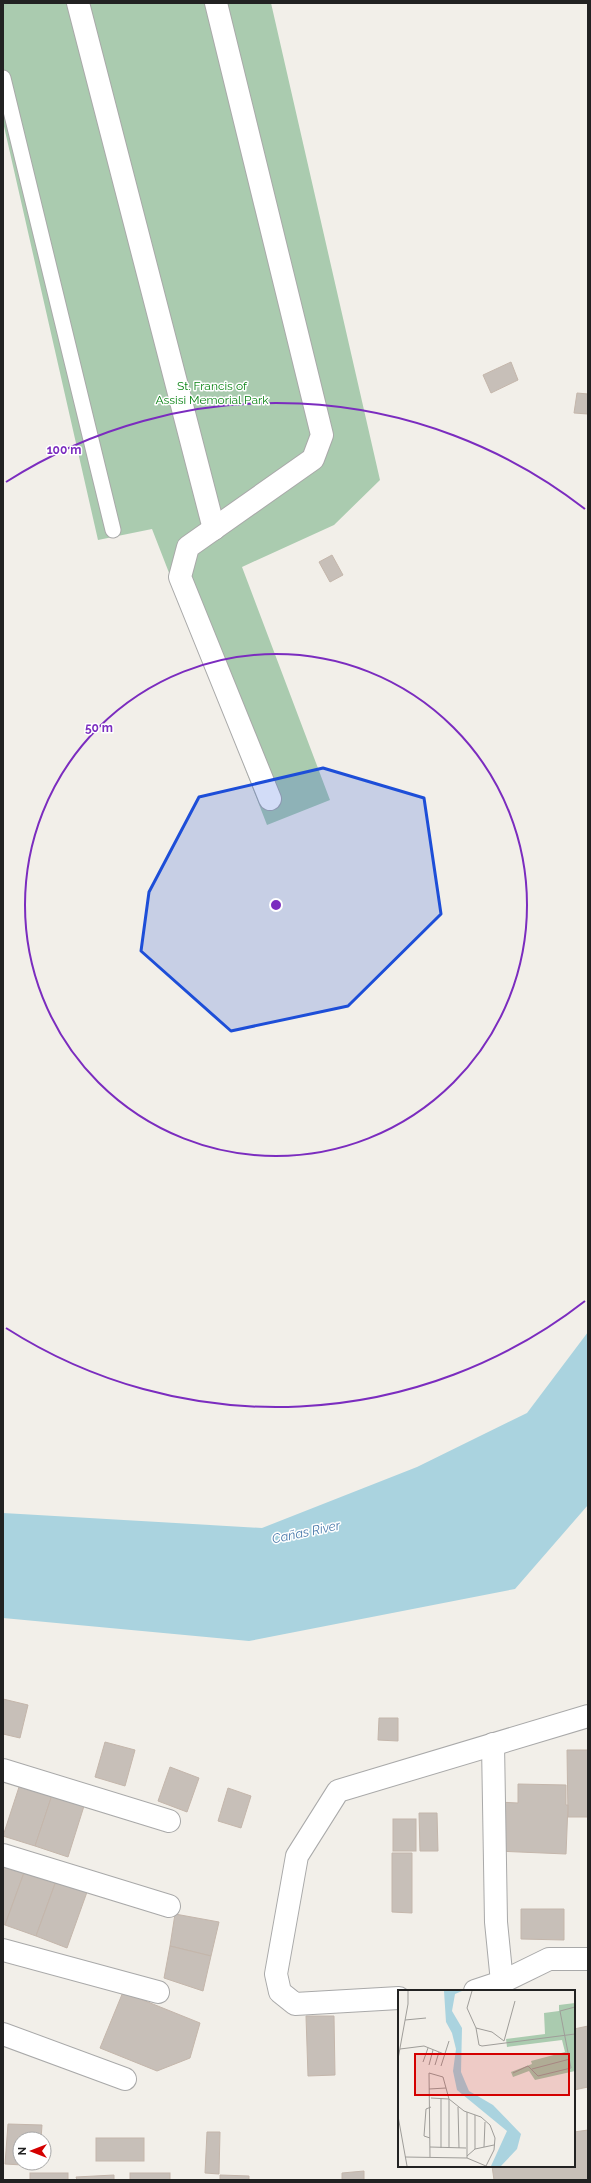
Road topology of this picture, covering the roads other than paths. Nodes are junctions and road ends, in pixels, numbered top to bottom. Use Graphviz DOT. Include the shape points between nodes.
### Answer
graph roads {
  1 [pos="78,3"];
  2 [pos="216,3"];
  3 [pos="3,78"];
  4 [pos="214,528"];
  5 [pos="113,530"];
  6 [pos="270,799"];
  7 [pos="588,1716"];
  8 [pos="493,1744"];
  9 [pos="3,1770"];
  10 [pos="169,1821"];
  11 [pos="3,1855"];
  12 [pos="169,1906"];
  13 [pos="3,1950"];
  14 [pos="588,1959"];
  15 [pos="502,1982"];
  16 [pos="478,1990"];
  17 [pos="158,1992"];
  18 [pos="398,1998"];
  19 [pos="3,2034"];
  20 [pos="125,2079"];
  1 -- 4 [label="street"];
  2 -- 4 [label="street" via="322,435 313,459"];
  3 -- 5 [label="lane"];
  4 -- 6 [label="street" via="188,547 180,577"];
  7 -- 8 [label="street"];
  8 -- 15 [label="street" via="496,1922"];
  8 -- 18 [label="street" via="338,1791 296,1856 276,1974 280,1992 295,2004"];
  9 -- 10 [label="street"];
  11 -- 12 [label="street"];
  13 -- 17 [label="street"];
  14 -- 15 [label="street" via="549,1959"];
  15 -- 16 [label="street"];
  19 -- 20 [label="street"];
}
